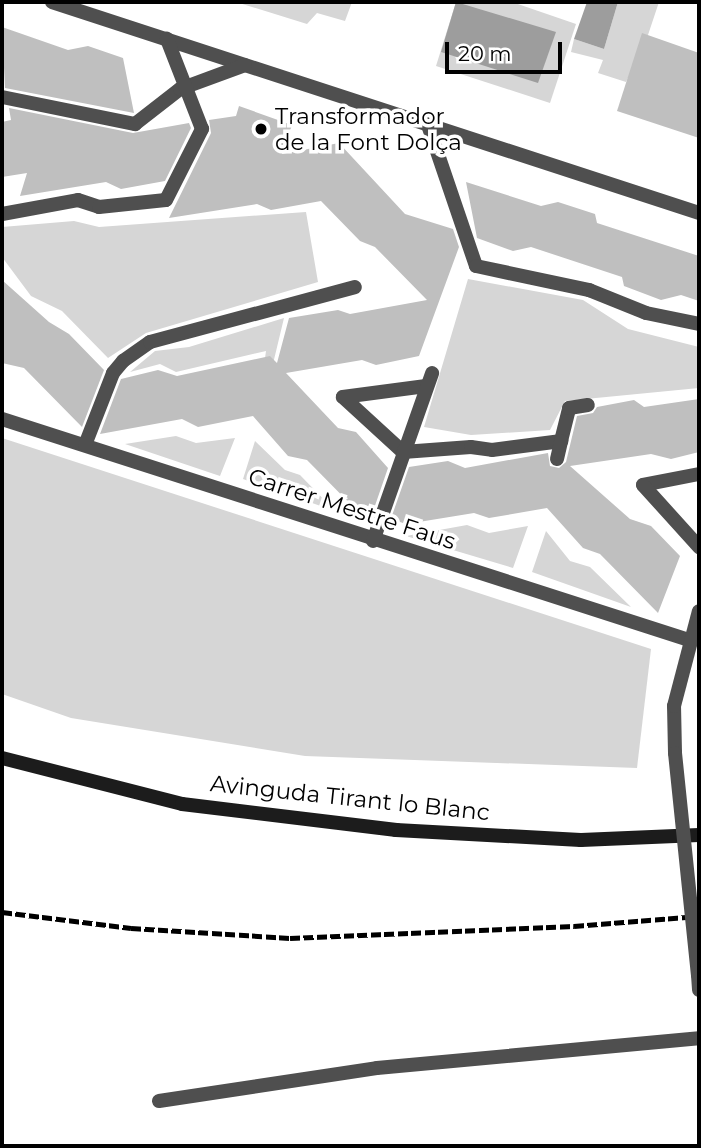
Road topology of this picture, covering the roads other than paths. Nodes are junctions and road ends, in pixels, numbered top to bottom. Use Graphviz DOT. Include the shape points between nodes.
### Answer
graph roads {
  1 [pos="52,2"];
  2 [pos="167,39"];
  3 [pos="245,65"];
  4 [pos="185,87"];
  5 [pos="2,97"];
  6 [pos="428,125"];
  7 [pos="699,213"];
  8 [pos="2,214"];
  9 [pos="355,287"];
  10 [pos="699,324"];
  11 [pos="588,405"];
  12 [pos="2,419"];
  13 [pos="561,441"];
  14 [pos="85,445"];
  15 [pos="403,452"];
  16 [pos="556,459"];
  17 [pos="699,474"];
  18 [pos="373,541"];
  19 [pos="699,547"];
  20 [pos="699,611"];
  21 [pos="689,640"];
  22 [pos="2,758"];
  23 [pos="699,835"];
  24 [pos="698,975"];
  25 [pos="699,990"];
  26 [pos="699,1038"];
  27 [pos="159,1101"];
  1 -- 2 [label="street"];
  2 -- 3 [label="street"];
  2 -- 4 [label="street"];
  3 -- 4 [label="street"];
  3 -- 6 [label="street"];
  4 -- 5 [label="street" via="135,124"];
  4 -- 8 [label="street" via="202,129 166,200 99,207 78,200"];
  6 -- 7 [label="street"];
  6 -- 10 [label="street" via="476,266 589,290 646,313"];
  9 -- 14 [label="street" via="150,342 113,373"];
  11 -- 13 [label="street" via="569,408"];
  12 -- 14 [label="street, Carrer Mestre Faus"];
  13 -- 15 [label="street" via="492,450"];
  13 -- 16 [label="street"];
  14 -- 18 [label="street, Carrer Mestre Faus"];
  15 -- 15 [label="street" via="429,379 343,397"];
  15 -- 18 [label="street"];
  17 -- 19 [label="street" via="643,485"];
  18 -- 21 [label="street, Carrer Mestre Faus"];
  20 -- 21 [label="street"];
  21 -- 24 [label="street, bridge" via="674,706 675,753"];
  22 -- 23 [label="street, Avinguda Tirant lo Blanc" via="182,804 396,830 581,840"];
  24 -- 25 [label="street"];
  26 -- 27 [label="street" via="377,1068"];
}
